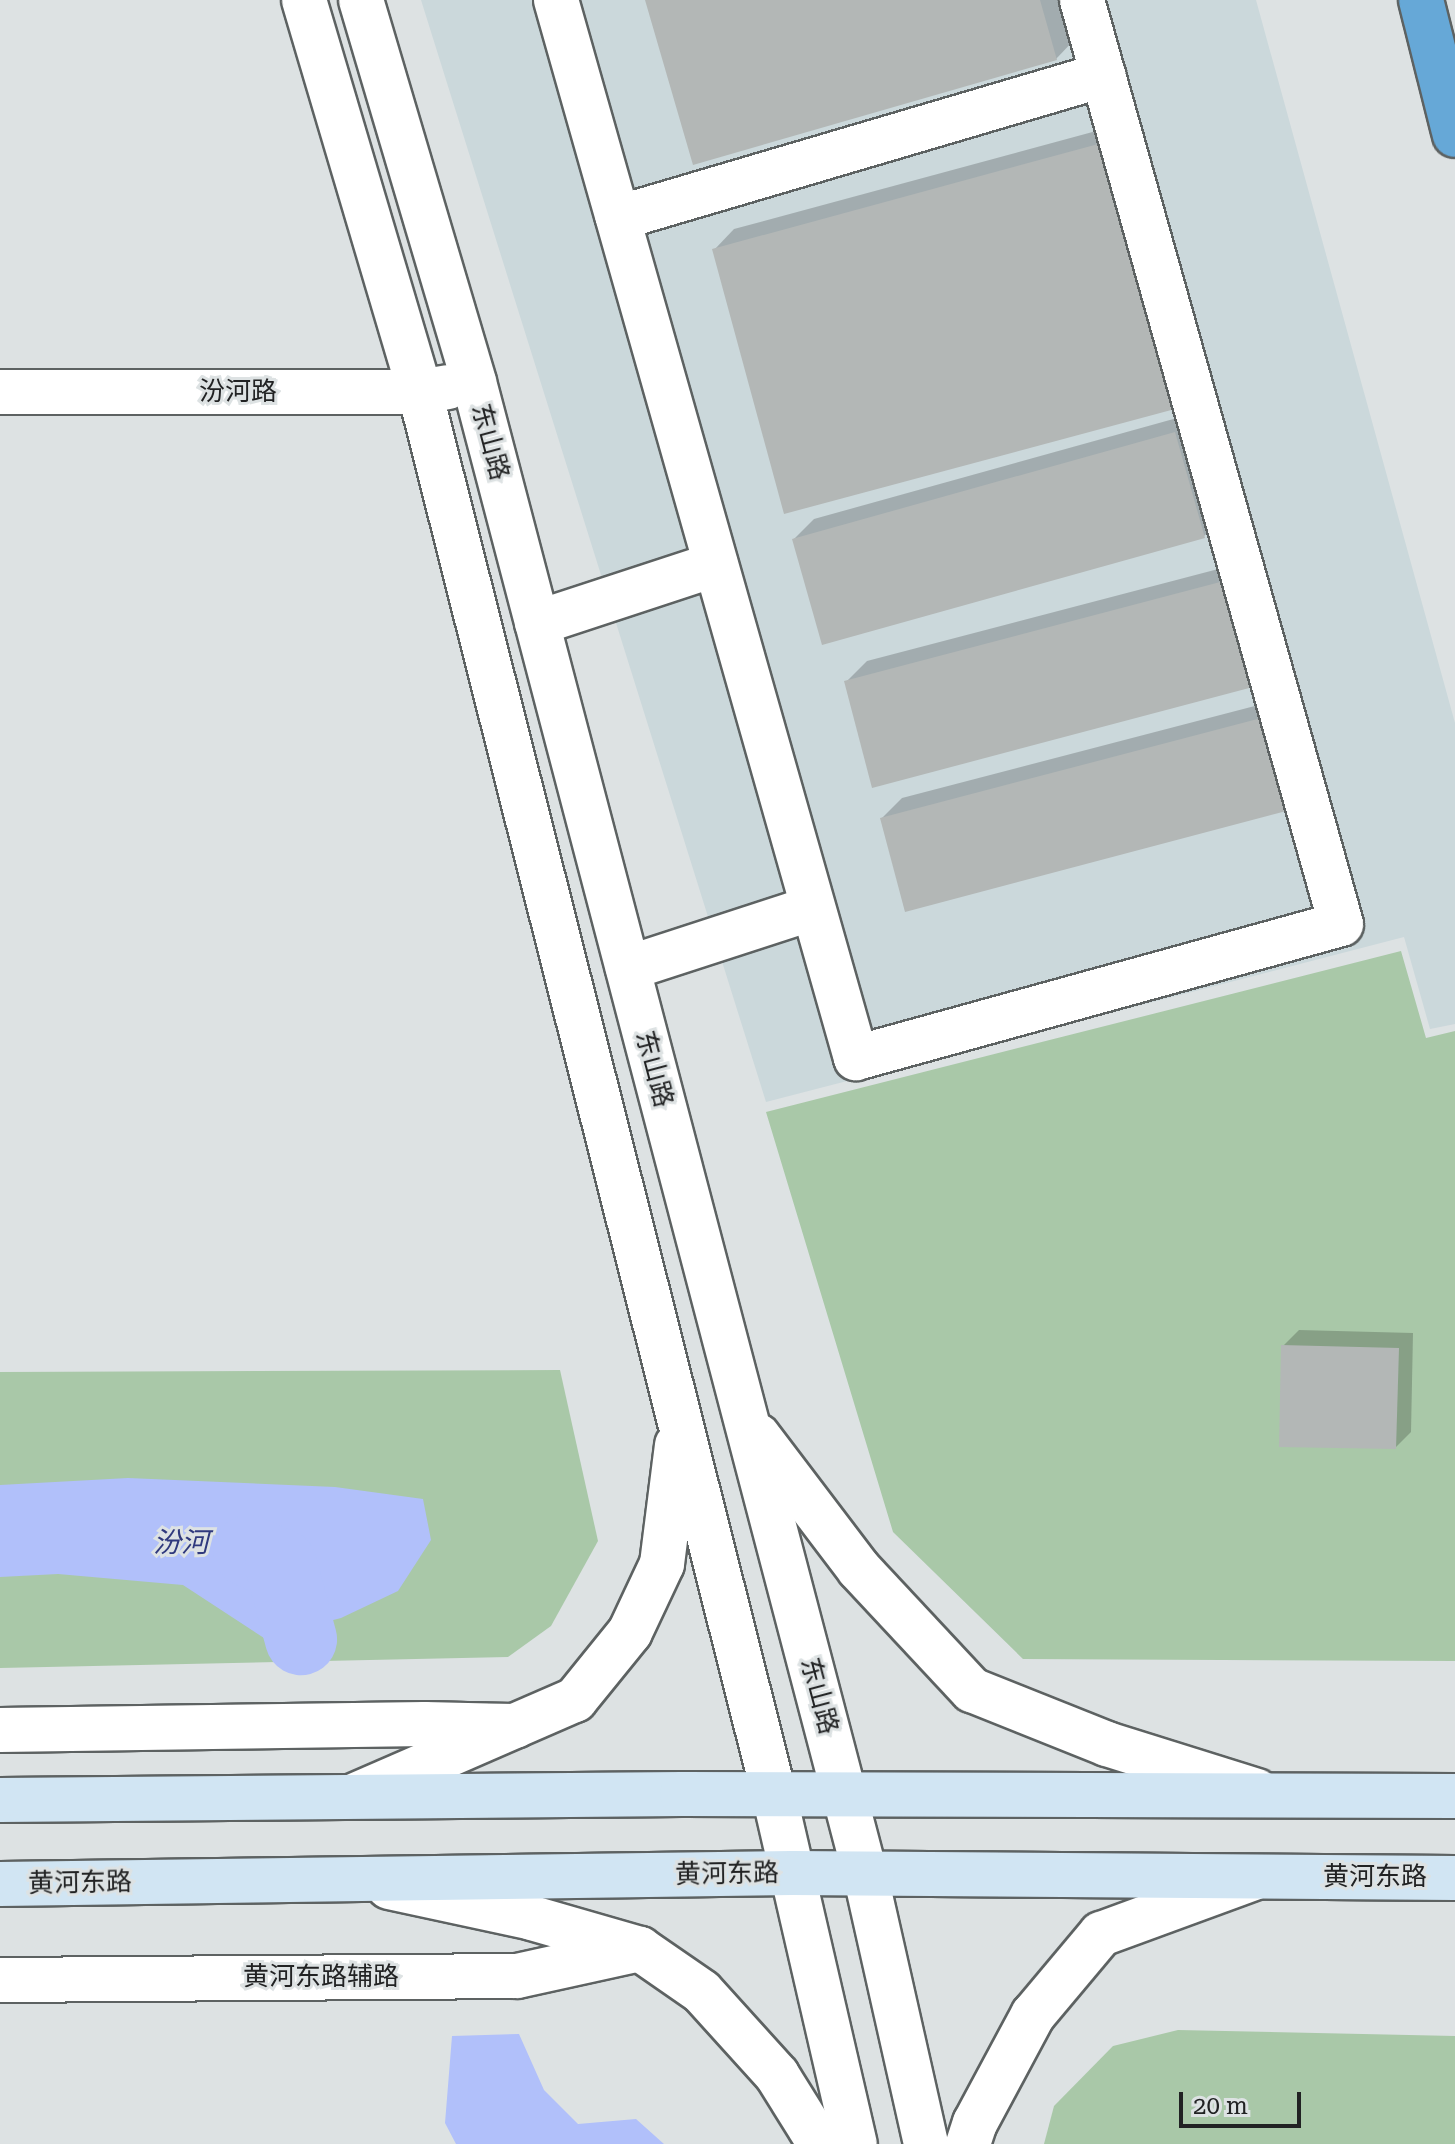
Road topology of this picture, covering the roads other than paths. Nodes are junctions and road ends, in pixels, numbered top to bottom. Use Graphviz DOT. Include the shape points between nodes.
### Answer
graph roads {
  1 [pos="304,0"];
  2 [pos="361,0"];
  3 [pos="556,0"];
  4 [pos="1082,0"];
  5 [pos="1421,0"];
  6 [pos="1103,75"];
  7 [pos="1455,135"];
  8 [pos="618,218"];
  9 [pos="474,382"];
  10 [pos="0,392"];
  11 [pos="420,392"];
  12 [pos="716,564"];
  13 [pos="537,623"];
  14 [pos="813,908"];
  15 [pos="628,968"];
  16 [pos="746,1420"];
  17 [pos="680,1422"];
  18 [pos="515,1726"];
  19 [pos="0,1730"];
  20 [pos="774,1794"];
  21 [pos="844,1794"];
  22 [pos="1267,1794"];
  23 [pos="356,1795"];
  24 [pos="1455,1796"];
  25 [pos="0,1800"];
  26 [pos="792,1873"];
  27 [pos="865,1873"];
  28 [pos="1257,1877"];
  29 [pos="1455,1878"];
  30 [pos="356,1880"];
  31 [pos="0,1884"];
  32 [pos="640,1949"];
  33 [pos="0,1980"];
  34 [pos="820,2144"];
  35 [pos="855,2144"];
  36 [pos="926,2144"];
  37 [pos="968,2144"];
  1 -- 11 [label="street"];
  2 -- 9 [label="street, 东山路"];
  3 -- 8 [label="street"];
  4 -- 6 [label="street"];
  5 -- 7 [label="highway"];
  6 -- 8 [label="street"];
  6 -- 14 [label="street" via="1341,924 856,1058"];
  8 -- 12 [label="street"];
  9 -- 11 [label="street, 汾河路"];
  9 -- 13 [label="street, 东山路"];
  10 -- 11 [label="street, 汾河路"];
  11 -- 17 [label="street"];
  12 -- 13 [label="street"];
  12 -- 14 [label="street"];
  13 -- 15 [label="street, 东山路"];
  14 -- 15 [label="street"];
  15 -- 16 [label="street, 东山路"];
  16 -- 21 [label="street, 东山路"];
  16 -- 22 [label="street" via="859,1569 972,1690 1107,1744"];
  17 -- 18 [label="street" via="662,1564 630,1632 575,1700"];
  17 -- 20 [label="street"];
  18 -- 19 [label="street"];
  18 -- 23 [label="street"];
  20 -- 21 [label="main road"];
  20 -- 23 [label="main road"];
  20 -- 26 [label="street"];
  21 -- 22 [label="main road"];
  21 -- 27 [label="street, 东山路"];
  22 -- 24 [label="main road"];
  23 -- 25 [label="main road"];
  26 -- 27 [label="main road, 黄河东路"];
  26 -- 30 [label="main road, 黄河东路"];
  26 -- 35 [label="street"];
  27 -- 28 [label="main road, 黄河东路"];
  27 -- 36 [label="street, 东山路"];
  28 -- 29 [label="main road, 黄河东路"];
  28 -- 37 [label="street" via="1101,1934 1033,2015"];
  30 -- 31 [label="main road, 黄河东路"];
  30 -- 32 [label="street" via="532,1918"];
  32 -- 33 [label="street, 黄河东路辅路" via="517,1976"];
  32 -- 34 [label="street" via="702,1992 777,2075"];
}
